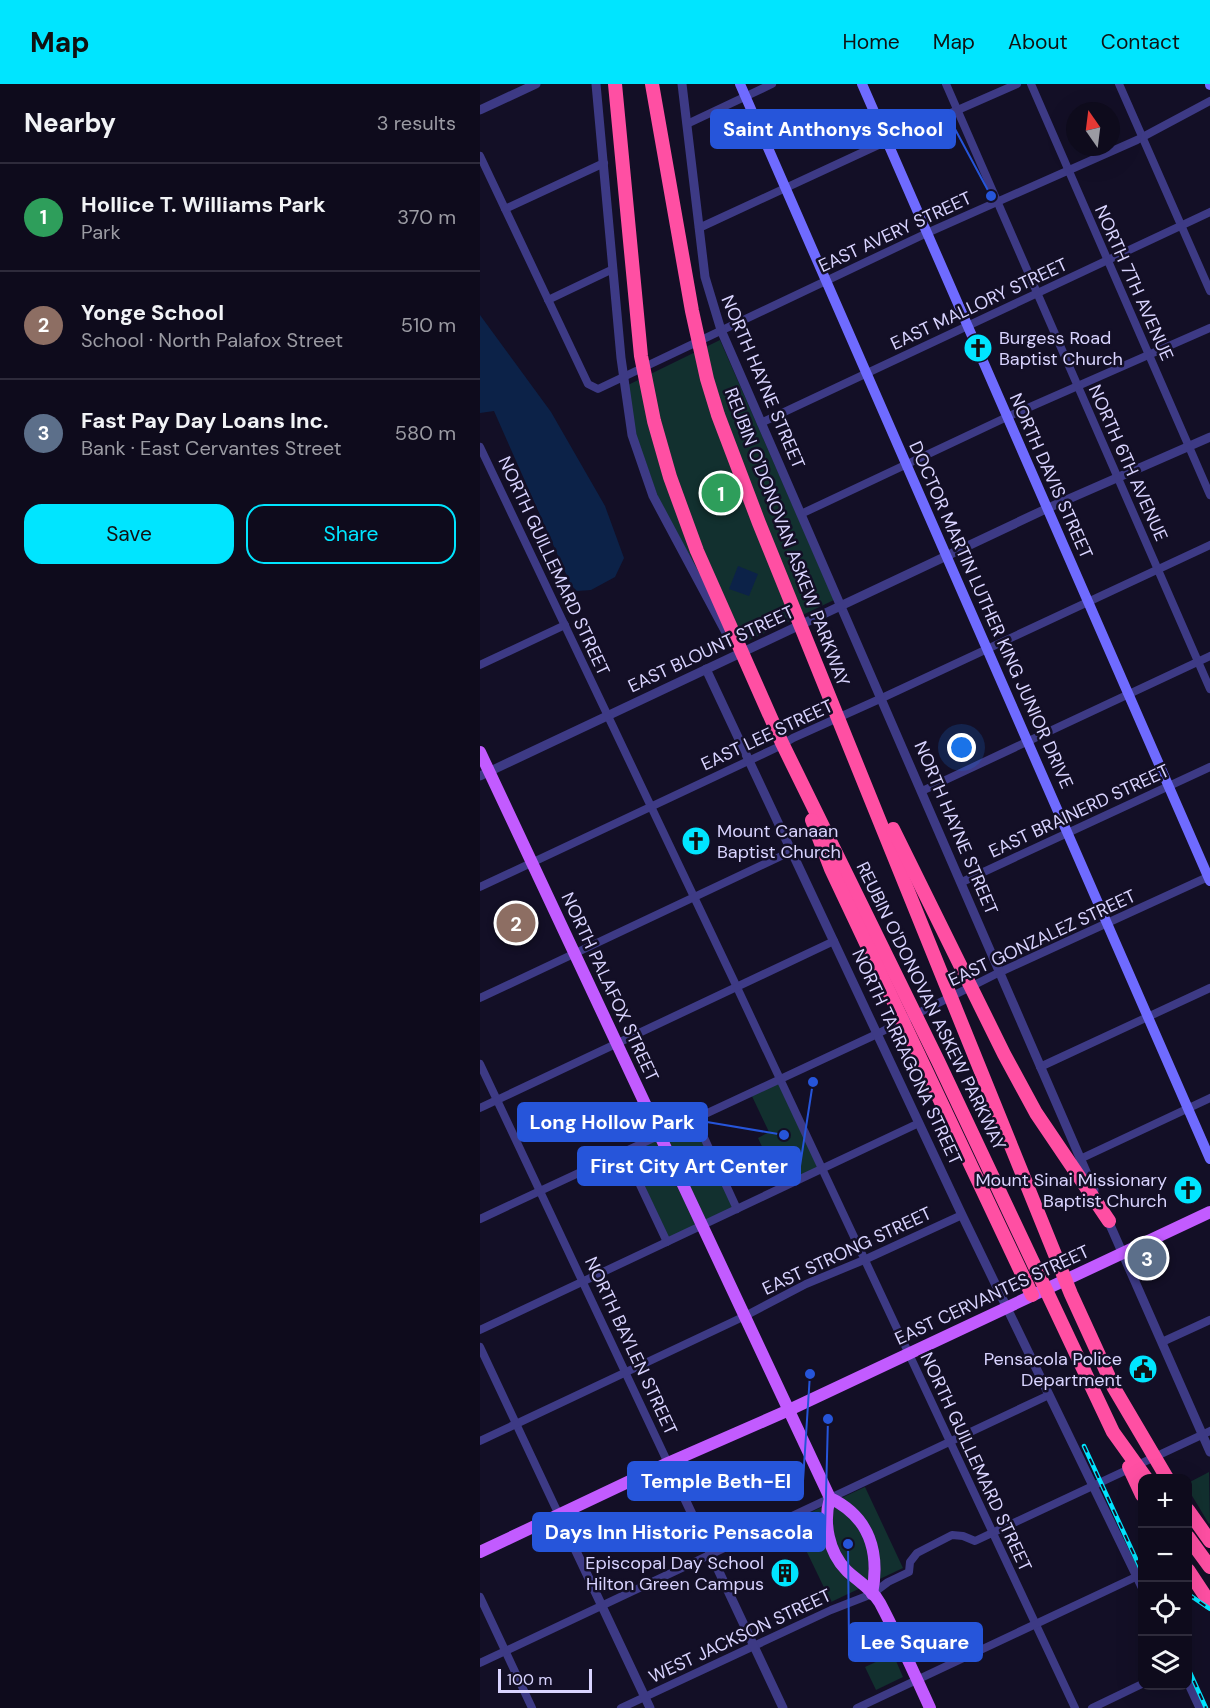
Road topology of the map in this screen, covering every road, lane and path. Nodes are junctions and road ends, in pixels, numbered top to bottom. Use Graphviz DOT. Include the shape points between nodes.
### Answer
graph roads {
  1 [pos="536,84"];
  2 [pos="596,84"];
  3 [pos="615,84"];
  4 [pos="652,84"];
  5 [pos="682,84"];
  6 [pos="740,84"];
  7 [pos="772,84"];
  8 [pos="862,84"];
  9 [pos="946,84"];
  10 [pos="1017,84"];
  11 [pos="1031,84"];
  12 [pos="1119,84"];
  13 [pos="746,96"];
  14 [pos="1210,101"];
  15 [pos="480,110"];
  16 [pos="957,110"];
  17 [pos="687,124"];
  18 [pos="1143,137"];
  19 [pos="887,141"];
  20 [pos="480,156"];
  21 [pos="604,163"];
  22 [pos="1069,171"];
  23 [pos="786,188"];
  24 [pos="998,202"];
  25 [pos="505,209"];
  26 [pos="1210,212"];
  27 [pos="1181,226"];
  28 [pos="699,228"];
  29 [pos="927,232"];
  30 [pos="1108,260"];
  31 [pos="613,269"];
  32 [pos="827,280"];
  33 [pos="1210,291"];
  34 [pos="1037,293"];
  35 [pos="548,300"];
  36 [pos="968,326"];
  37 [pos="1210,328"];
  38 [pos="721,330"];
  39 [pos="1149,355"];
  40 [pos="867,373"];
  41 [pos="623,378"];
  42 [pos="1078,386"];
  43 [pos="1007,417"];
  44 [pos="761,423"];
  45 [pos="1210,437"];
  46 [pos="480,447"];
  47 [pos="1189,447"];
  48 [pos="908,465"];
  49 [pos="1118,478"];
  50 [pos="1210,495"];
  51 [pos="1048,508"];
  52 [pos="801,514"];
  53 [pos="1210,545"];
  54 [pos="947,555"];
  55 [pos="1158,569"];
  56 [pos="1088,602"];
  57 [pos="841,606"];
  58 [pos="565,625"];
  59 [pos="988,649"];
  60 [pos="738,655"];
  61 [pos="1210,656"];
  62 [pos="1198,661"];
  63 [pos="480,665"];
  64 [pos="706,669"];
  65 [pos="819,670"];
  66 [pos="1210,689"];
  67 [pos="1129,694"];
  68 [pos="882,698"];
  69 [pos="608,716"];
  70 [pos="788,740"];
  71 [pos="1028,741"];
  72 [pos="480,752"];
  73 [pos="749,760"];
  74 [pos="1210,767"];
  75 [pos="485,773"];
  76 [pos="1168,786"];
  77 [pos="922,791"];
  78 [pos="651,807"];
  79 [pos="1068,833"];
  80 [pos="792,851"];
  81 [pos="532,862"];
  82 [pos="1209,878"];
  83 [pos="962,882"];
  84 [pos="480,887"];
  85 [pos="694,897"];
  86 [pos="1108,924"];
  87 [pos="834,941"];
  88 [pos="574,954"];
  89 [pos="999,973"];
  90 [pos="736,987"];
  91 [pos="1210,988"];
  92 [pos="480,998"];
  93 [pos="1148,1017"];
  94 [pos="877,1034"];
  95 [pos="617,1043"];
  96 [pos="480,1064"];
  97 [pos="1040,1067"];
  98 [pos="779,1078"];
  99 [pos="1210,1098"];
  100 [pos="497,1100"];
  101 [pos="480,1108"];
  102 [pos="1187,1108"];
  103 [pos="694,1118"];
  104 [pos="919,1123"];
  105 [pos="660,1134"];
  106 [pos="624,1151"];
  107 [pos="1080,1159"];
  108 [pos="1210,1159"];
  109 [pos="822,1169"];
  110 [pos="540,1191"];
  111 [pos="737,1209"];
  112 [pos="1210,1212"];
  113 [pos="962,1215"];
  114 [pos="480,1219"];
  115 [pos="1108,1221"];
  116 [pos="702,1225"];
  117 [pos="667,1242"];
  118 [pos="1123,1253"];
  119 [pos="864,1260"];
  120 [pos="583,1281"];
  121 [pos="1027,1298"];
  122 [pos="745,1316"];
  123 [pos="1210,1320"];
  124 [pos="480,1330"];
  125 [pos="1162,1342"];
  126 [pos="480,1347"];
  127 [pos="626,1372"];
  128 [pos="1049,1395"];
  129 [pos="789,1410"];
  130 [pos="516,1424"];
  131 [pos="1113,1432"];
  132 [pos="1206,1433"];
  133 [pos="480,1441"];
  134 [pos="950,1442"];
  135 [pos="1210,1452"];
  136 [pos="668,1463"];
  137 [pos="1142,1474"];
  138 [pos="1164,1474"];
  139 [pos="1138,1484"];
  140 [pos="1093,1485"];
  141 [pos="830,1498"];
  142 [pos="1192,1513"];
  143 [pos="559,1515"];
  144 [pos="1192,1515"];
  145 [pos="993,1532"];
  146 [pos="1210,1532"];
  147 [pos="1210,1541"];
  148 [pos="1192,1542"];
  149 [pos="1192,1550"];
  150 [pos="480,1552"];
  151 [pos="711,1554"];
  152 [pos="1210,1567"];
  153 [pos="1138,1571"];
  154 [pos="1138,1576"];
  155 [pos="1192,1576"];
  156 [pos="872,1594"];
  157 [pos="480,1597"];
  158 [pos="1210,1603"];
  159 [pos="602,1606"];
  160 [pos="1036,1624"];
  161 [pos="754,1646"];
  162 [pos="506,1651"];
  163 [pos="480,1663"];
  164 [pos="917,1680"];
  165 [pos="1138,1686"];
  166 [pos="1191,1690"];
  167 [pos="645,1697"];
  168 [pos="532,1708"];
  169 [pos="621,1708"];
  170 [pos="650,1708"];
  171 [pos="783,1708"];
  172 [pos="857,1708"];
  173 [pos="930,1708"];
  174 [pos="1075,1708"];
  175 [pos="1092,1708"];
  176 [pos="1200,1708"];
  1 -- 15 [label="street"];
  2 -- 21 [label="street"];
  3 -- 70 [label="highway, REUBIN O'DONOVAN ASKEW PARKWAY" via="642,356 654,421 697,551"];
  4 -- 65 [label="highway, REUBIN O'DONOVAN ASKEW PARKWAY" via="707,378 759,523"];
  5 -- 17 [label="street, NORTH HAYNE STREET"];
  6 -- 13 [label="main road, DOCTOR MARTIN LUTHER KING JUNIOR DRIVE"];
  7 -- 13 [label="street"];
  8 -- 19 [label="main road, NORTH DAVIS STREET"];
  9 -- 16 [label="street, NORTH 6TH AVENUE"];
  10 -- 16 [label="street"];
  11 -- 22 [label="street, NORTH 7TH AVENUE"];
  12 -- 18 [label="street"];
  13 -- 17 [label="street"];
  13 -- 23 [label="main road, DOCTOR MARTIN LUTHER KING JUNIOR DRIVE"];
  14 -- 18 [label="street, EAST AVERY STREET"];
  16 -- 19 [label="street"];
  16 -- 24 [label="street, NORTH 6TH AVENUE"];
  17 -- 28 [label="street, NORTH HAYNE STREET"];
  18 -- 22 [label="street, EAST AVERY STREET"];
  18 -- 27 [label="street"];
  19 -- 23 [label="street"];
  19 -- 29 [label="main road, NORTH DAVIS STREET"];
  20 -- 25 [label="street"];
  21 -- 25 [label="street"];
  21 -- 31 [label="street"];
  22 -- 24 [label="street, EAST AVERY STREET"];
  22 -- 30 [label="street, NORTH 7TH AVENUE"];
  23 -- 28 [label="street"];
  23 -- 32 [label="main road, DOCTOR MARTIN LUTHER KING JUNIOR DRIVE"];
  24 -- 29 [label="street, EAST AVERY STREET"];
  24 -- 34 [label="street, NORTH 6TH AVENUE"];
  25 -- 35 [label="street"];
  26 -- 27 [label="street, EAST MALLORY STREET"];
  27 -- 30 [label="street, EAST MALLORY STREET"];
  27 -- 33 [label="street"];
  28 -- 38 [label="street, NORTH HAYNE STREET" via="708,292"];
  29 -- 32 [label="street, EAST AVERY STREET"];
  29 -- 36 [label="main road, NORTH DAVIS STREET"];
  30 -- 34 [label="street, EAST MALLORY STREET"];
  30 -- 39 [label="street, NORTH 7TH AVENUE"];
  31 -- 35 [label="street"];
  31 -- 41 [label="street"];
  32 -- 38 [label="street, EAST AVERY STREET"];
  32 -- 40 [label="main road, DOCTOR MARTIN LUTHER KING JUNIOR DRIVE"];
  34 -- 36 [label="street, EAST MALLORY STREET"];
  34 -- 42 [label="street, NORTH 6TH AVENUE"];
  35 -- 41 [label="street, EAST AVERY STREET" via="588,384 600,389"];
  36 -- 40 [label="street, EAST MALLORY STREET"];
  36 -- 43 [label="main road, NORTH DAVIS STREET"];
  37 -- 39 [label="street"];
  38 -- 41 [label="street, EAST AVERY STREET"];
  38 -- 44 [label="street, NORTH HAYNE STREET"];
  39 -- 42 [label="street"];
  39 -- 47 [label="street, NORTH 7TH AVENUE"];
  40 -- 44 [label="street, EAST MALLORY STREET"];
  40 -- 48 [label="main road, DOCTOR MARTIN LUTHER KING JUNIOR DRIVE"];
  41 -- 60 [label="street" via="632,435 645,477"];
  42 -- 43 [label="street"];
  42 -- 49 [label="street, NORTH 6TH AVENUE"];
  43 -- 48 [label="street"];
  43 -- 51 [label="main road, NORTH DAVIS STREET"];
  44 -- 52 [label="street, NORTH HAYNE STREET"];
  45 -- 47 [label="street, EAST BLOUNT STREET"];
  46 -- 58 [label="street, NORTH GUILLEMARD STREET"];
  47 -- 49 [label="street, EAST BLOUNT STREET"];
  47 -- 50 [label="street, NORTH 7TH AVENUE"];
  48 -- 52 [label="street"];
  48 -- 54 [label="main road, DOCTOR MARTIN LUTHER KING JUNIOR DRIVE"];
  49 -- 51 [label="street, EAST BLOUNT STREET"];
  49 -- 55 [label="street, NORTH 6TH AVENUE"];
  51 -- 54 [label="street, EAST BLOUNT STREET"];
  51 -- 56 [label="main road, NORTH DAVIS STREET"];
  52 -- 57 [label="street, NORTH HAYNE STREET"];
  53 -- 55 [label="street, EAST LEE STREET"];
  54 -- 57 [label="street, EAST BLOUNT STREET"];
  54 -- 59 [label="main road, DOCTOR MARTIN LUTHER KING JUNIOR DRIVE"];
  55 -- 56 [label="street, EAST LEE STREET"];
  55 -- 62 [label="street, NORTH 6TH AVENUE"];
  56 -- 59 [label="street, EAST LEE STREET"];
  56 -- 67 [label="main road, NORTH DAVIS STREET"];
  57 -- 60 [label="street, EAST BLOUNT STREET"];
  57 -- 68 [label="street, NORTH HAYNE STREET"];
  58 -- 63 [label="street"];
  58 -- 69 [label="street, NORTH GUILLEMARD STREET"];
  59 -- 68 [label="street, EAST LEE STREET"];
  59 -- 71 [label="main road, DOCTOR MARTIN LUTHER KING JUNIOR DRIVE"];
  60 -- 64 [label="street, EAST BLOUNT STREET"];
  60 -- 70 [label="street" via="771,735"];
  61 -- 62 [label="street"];
  62 -- 66 [label="street, NORTH 6TH AVENUE"];
  62 -- 67 [label="street"];
  64 -- 69 [label="street, EAST BLOUNT STREET"];
  64 -- 73 [label="street, NORTH TARRAGONA STREET"];
  65 -- 115 [label="highway" via="846,721 910,866 1005,1054 1036,1113"];
  65 -- 138 [label="highway, REUBIN O'DONOVAN ASKEW PARKWAY" via="1083,1323 1118,1395"];
  67 -- 71 [label="street"];
  67 -- 76 [label="main road, NORTH DAVIS STREET"];
  68 -- 70 [label="street, EAST LEE STREET"];
  68 -- 77 [label="street, NORTH HAYNE STREET"];
  69 -- 75 [label="street, EAST BLOUNT STREET"];
  69 -- 78 [label="street, NORTH GUILLEMARD STREET"];
  70 -- 73 [label="street, EAST LEE STREET"];
  70 -- 121 [label="highway" via="831,869"];
  70 -- 131 [label="highway, REUBIN O'DONOVAN ASKEW PARKWAY"];
  71 -- 77 [label="street"];
  71 -- 79 [label="main road, DOCTOR MARTIN LUTHER KING JUNIOR DRIVE"];
  72 -- 75 [label="main road, NORTH PALAFOX STREET"];
  73 -- 78 [label="street, EAST LEE STREET"];
  73 -- 80 [label="street, NORTH TARRAGONA STREET"];
  74 -- 76 [label="street, EAST BRAINERD STREET"];
  75 -- 81 [label="main road, NORTH PALAFOX STREET"];
  76 -- 79 [label="street, EAST BRAINERD STREET"];
  76 -- 82 [label="main road, NORTH DAVIS STREET"];
  77 -- 83 [label="street, NORTH HAYNE STREET"];
  78 -- 81 [label="street, EAST LEE STREET"];
  78 -- 85 [label="street, NORTH GUILLEMARD STREET"];
  79 -- 83 [label="street, EAST BRAINERD STREET"];
  79 -- 86 [label="main road, DOCTOR MARTIN LUTHER KING JUNIOR DRIVE"];
  80 -- 85 [label="street"];
  80 -- 87 [label="street, NORTH TARRAGONA STREET"];
  81 -- 84 [label="street, EAST LEE STREET"];
  81 -- 88 [label="main road, NORTH PALAFOX STREET"];
  82 -- 86 [label="street, EAST GONZALEZ STREET"];
  83 -- 89 [label="street, NORTH HAYNE STREET"];
  85 -- 88 [label="street"];
  85 -- 90 [label="street, NORTH GUILLEMARD STREET"];
  86 -- 89 [label="street, EAST GONZALEZ STREET"];
  86 -- 93 [label="main road, DOCTOR MARTIN LUTHER KING JUNIOR DRIVE"];
  87 -- 90 [label="street"];
  87 -- 94 [label="street, NORTH TARRAGONA STREET"];
  88 -- 92 [label="street"];
  88 -- 95 [label="main road, NORTH PALAFOX STREET"];
  89 -- 94 [label="street, EAST GONZALEZ STREET"];
  89 -- 97 [label="street, NORTH HAYNE STREET"];
  90 -- 95 [label="street"];
  90 -- 98 [label="street, NORTH GUILLEMARD STREET"];
  91 -- 93 [label="street"];
  93 -- 97 [label="street"];
  93 -- 102 [label="main road, DOCTOR MARTIN LUTHER KING JUNIOR DRIVE"];
  94 -- 98 [label="street, EAST GONZALEZ STREET"];
  94 -- 104 [label="street, NORTH TARRAGONA STREET"];
  95 -- 100 [label="street"];
  95 -- 105 [label="main road, NORTH PALAFOX STREET"];
  96 -- 100 [label="street, NORTH BAYLEN STREET"];
  97 -- 107 [label="street, NORTH HAYNE STREET"];
  98 -- 103 [label="street, EAST GONZALEZ STREET"];
  98 -- 109 [label="street, NORTH GUILLEMARD STREET"];
  99 -- 102 [label="street"];
  100 -- 101 [label="street"];
  100 -- 110 [label="street, NORTH BAYLEN STREET"];
  102 -- 107 [label="street"];
  102 -- 108 [label="main road, DOCTOR MARTIN LUTHER KING JUNIOR DRIVE"];
  103 -- 105 [label="street, EAST GONZALEZ STREET"];
  103 -- 111 [label="street"];
  104 -- 109 [label="street"];
  104 -- 113 [label="street, NORTH TARRAGONA STREET"];
  105 -- 106 [label="street, EAST GONZALEZ STREET"];
  105 -- 116 [label="main road, NORTH PALAFOX STREET"];
  106 -- 110 [label="street, EAST GONZALEZ STREET"];
  106 -- 117 [label="street"];
  107 -- 115 [label="street, NORTH HAYNE STREET"];
  109 -- 111 [label="street"];
  109 -- 119 [label="street, NORTH GUILLEMARD STREET"];
  110 -- 114 [label="street, EAST GONZALEZ STREET"];
  110 -- 120 [label="street, NORTH BAYLEN STREET"];
  111 -- 116 [label="street"];
  112 -- 118 [label="main road, EAST CERVANTES STREET"];
  113 -- 119 [label="street, EAST STRONG STREET"];
  113 -- 128 [label="street, NORTH TARRAGONA STREET"];
  115 -- 118 [label="street, NORTH HAYNE STREET"];
  116 -- 117 [label="street"];
  116 -- 122 [label="main road, NORTH PALAFOX STREET"];
  117 -- 120 [label="street"];
  118 -- 121 [label="main road, EAST CERVANTES STREET"];
  118 -- 125 [label="street, NORTH HAYNE STREET"];
  119 -- 122 [label="street, EAST STRONG STREET"];
  119 -- 134 [label="street, NORTH GUILLEMARD STREET"];
  120 -- 124 [label="street"];
  120 -- 127 [label="street, NORTH BAYLEN STREET"];
  121 -- 129 [label="main road, EAST CERVANTES STREET"];
  122 -- 127 [label="street, EAST STRONG STREET"];
  122 -- 129 [label="main road, NORTH PALAFOX STREET"];
  123 -- 125 [label="street"];
  125 -- 132 [label="street, NORTH HAYNE STREET"];
  126 -- 130 [label="street"];
  127 -- 130 [label="street, EAST STRONG STREET"];
  127 -- 136 [label="street, NORTH BAYLEN STREET"];
  128 -- 134 [label="street"];
  128 -- 140 [label="street, NORTH TARRAGONA STREET"];
  129 -- 136 [label="main road, EAST CERVANTES STREET"];
  129 -- 141 [label="main road, NORTH PALAFOX STREET"];
  130 -- 133 [label="street, EAST STRONG STREET"];
  130 -- 143 [label="street"];
  131 -- 137 [label="highway, REUBIN O'DONOVAN ASKEW PARKWAY"];
  131 -- 139 [label="highway"];
  132 -- 135 [label="street, NORTH HAYNE STREET"];
  132 -- 140 [label="street, WEST JACKSON STREET"];
  134 -- 141 [label="street"];
  134 -- 145 [label="street, NORTH GUILLEMARD STREET"];
  136 -- 143 [label="main road, EAST CERVANTES STREET"];
  136 -- 151 [label="street, NORTH BAYLEN STREET"];
  140 -- 145 [label="street, WEST JACKSON STREET"];
  140 -- 153 [label="street, NORTH TARRAGONA STREET"];
  141 -- 151 [label="street"];
  141 -- 156 [label="main road, NORTH PALAFOX STREET" via="826,1509 831,1547 843,1567"];
  141 -- 156 [label="main road, NORTH PALAFOX STREET" via="861,1522 868,1534 876,1576"];
  142 -- 146 [label="highway"];
  143 -- 150 [label="main road, EAST CERVANTES STREET"];
  143 -- 159 [label="street"];
  144 -- 147 [label="highway"];
  145 -- 156 [label="street, WEST JACKSON STREET" via="975,1541 952,1535 918,1552 910,1562 909,1572"];
  145 -- 160 [label="street, NORTH GUILLEMARD STREET"];
  147 -- 149 [label="street"];
  148 -- 152 [label="highway"];
  151 -- 159 [label="street"];
  151 -- 161 [label="street, NORTH BAYLEN STREET"];
  154 -- 160 [label="street"];
  155 -- 158 [label="highway"];
  156 -- 161 [label="street, WEST JACKSON STREET"];
  156 -- 164 [label="main road, NORTH PALAFOX STREET"];
  157 -- 162 [label="street"];
  159 -- 162 [label="street"];
  159 -- 167 [label="street"];
  160 -- 164 [label="street"];
  160 -- 174 [label="street, NORTH GUILLEMARD STREET"];
  161 -- 167 [label="street, WEST JACKSON STREET"];
  161 -- 171 [label="street, NORTH BAYLEN STREET"];
  162 -- 163 [label="street"];
  162 -- 168 [label="street"];
  164 -- 172 [label="street"];
  164 -- 173 [label="main road, NORTH PALAFOX STREET"];
  165 -- 175 [label="street"];
  166 -- 176 [label="street"];
  167 -- 169 [label="street, WEST JACKSON STREET"];
  167 -- 170 [label="street"];
}
